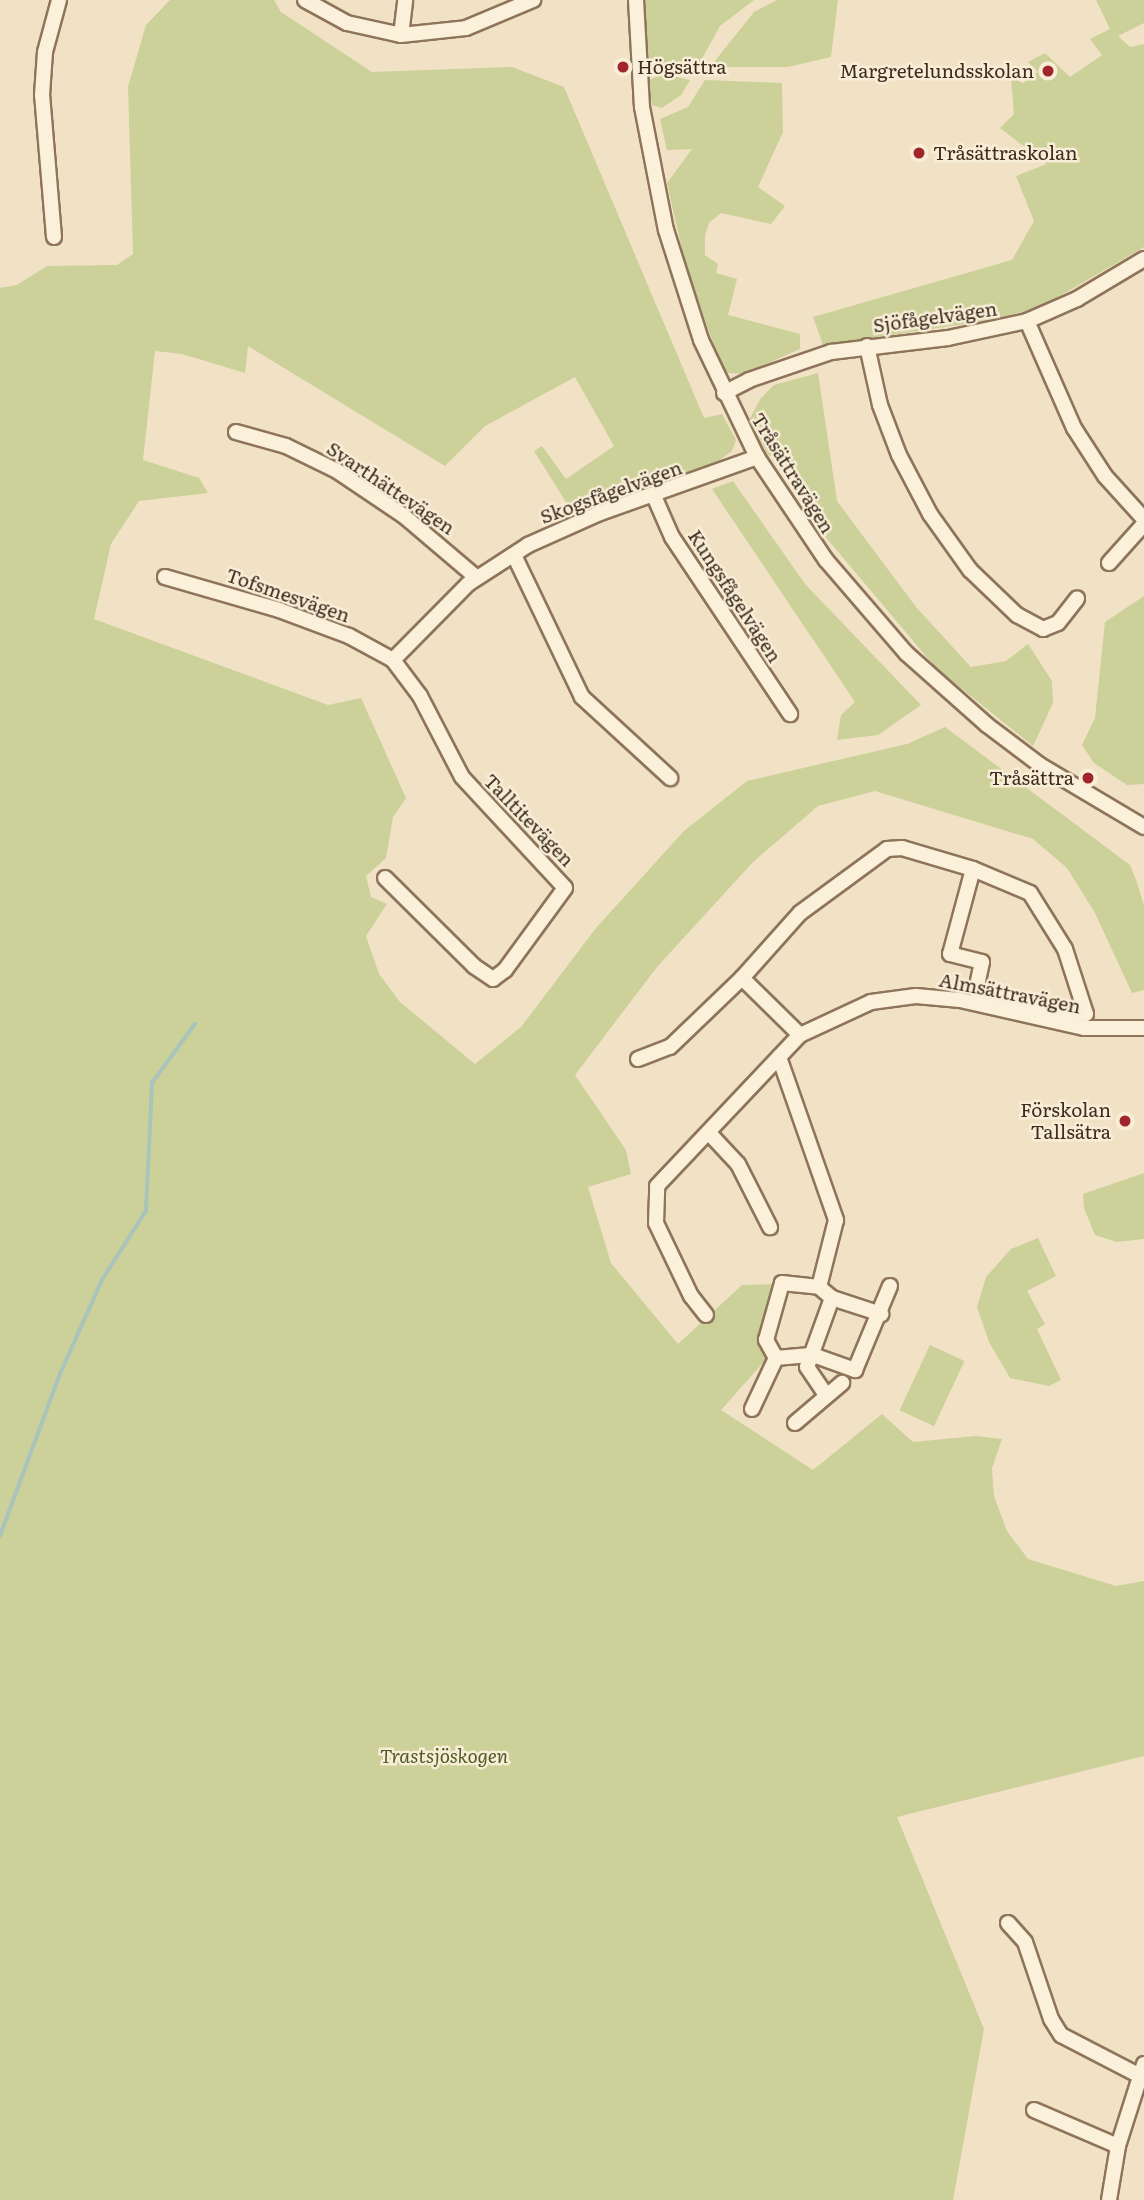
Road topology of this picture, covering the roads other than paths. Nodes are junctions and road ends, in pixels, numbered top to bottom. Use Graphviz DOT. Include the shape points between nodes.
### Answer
graph roads {
  1 [pos="59,0"];
  2 [pos="305,0"];
  3 [pos="405,0"];
  4 [pos="533,0"];
  5 [pos="636,0"];
  6 [pos="401,35"];
  7 [pos="54,237"];
  8 [pos="1142,265"];
  9 [pos="1027,321"];
  10 [pos="867,346"];
  11 [pos="724,393"];
  12 [pos="236,432"];
  13 [pos="757,457"];
  14 [pos="653,496"];
  15 [pos="1144,519"];
  16 [pos="1144,524"];
  17 [pos="514,555"];
  18 [pos="1109,563"];
  19 [pos="165,577"];
  20 [pos="476,577"];
  21 [pos="1077,599"];
  22 [pos="393,660"];
  23 [pos="790,714"];
  24 [pos="670,778"];
  25 [pos="1144,827"];
  26 [pos="973,869"];
  27 [pos="385,878"];
  28 [pos="742,978"];
  29 [pos="1144,1028"];
  30 [pos="800,1035"];
  31 [pos="779,1057"];
  32 [pos="638,1059"];
  33 [pos="709,1133"];
  34 [pos="771,1227"];
  35 [pos="890,1286"];
  36 [pos="819,1287"];
  37 [pos="832,1298"];
  38 [pos="881,1314"];
  39 [pos="706,1315"];
  40 [pos="813,1354"];
  41 [pos="776,1357"];
  42 [pos="842,1383"];
  43 [pos="827,1395"];
  44 [pos="752,1409"];
  45 [pos="795,1423"];
  46 [pos="1007,1923"];
  47 [pos="1143,2072"];
  48 [pos="1034,2110"];
  49 [pos="1118,2146"];
  50 [pos="1109,2200"];
  1 -- 7 [label="street" via="45,52 42,95"];
  2 -- 6 [label="street" via="347,23"];
  3 -- 6 [label="street"];
  4 -- 6 [label="street" via="466,28"];
  5 -- 11 [label="street, Tråsättravägen" via="642,107 666,230 701,340"];
  8 -- 9 [label="street, Sjöfågelvägen"];
  9 -- 10 [label="street, Sjöfågelvägen" via="948,338"];
  9 -- 15 [label="street" via="1074,428 1105,476"];
  10 -- 11 [label="street, Sjöfågelvägen" via="831,352"];
  10 -- 21 [label="street" via="890,432 930,514 993,593 1017,615 1043,629 1058,623"];
  11 -- 13 [label="street, Tråsättravägen"];
  12 -- 20 [label="street, Svarthättevägen" via="286,446 337,471 404,516"];
  13 -- 14 [label="street, Skogsfågelvägen"];
  13 -- 25 [label="street, Tråsättravägen" via="826,560 906,653 1040,765"];
  14 -- 17 [label="street, Skogsfågelvägen" via="572,524"];
  14 -- 23 [label="street, Kungsfågelvägen" via="672,537"];
  16 -- 18 [label="street"];
  17 -- 20 [label="street, Skogsfågelvägen"];
  17 -- 24 [label="street" via="582,697"];
  19 -- 22 [label="street, Tofsmesvägen" via="279,610 349,636"];
  20 -- 22 [label="street, Skogsfågelvägen"];
  22 -- 27 [label="street, Talltitevägen" via="419,696 462,777 565,888 505,970 493,979 474,967"];
  26 -- 26 [label="street" via="1016,885 1037,902 1065,949 1086,1014 1051,1012 976,990 982,962 950,954"];
  26 -- 28 [label="street" via="902,848 887,849 788,924"];
  28 -- 30 [label="street"];
  28 -- 32 [label="street" via="670,1047"];
  29 -- 30 [label="street, Almsättravägen" via="1074,1026 960,1000 916,996 871,1002"];
  30 -- 31 [label="street, Almsättravägen"];
  31 -- 33 [label="street, Almsättravägen"];
  31 -- 36 [label="street" via="836,1220"];
  33 -- 34 [label="street" via="738,1164"];
  33 -- 39 [label="street, Almsättravägen" via="657,1186 654,1210 685,1285"];
  35 -- 38 [label="street"];
  36 -- 37 [label="street"];
  36 -- 41 [label="street" via="782,1283 766,1340"];
  37 -- 38 [label="street"];
  37 -- 40 [label="street"];
  38 -- 40 [label="street" via="855,1370"];
  40 -- 41 [label="street"];
  40 -- 43 [label="street" via="807,1367"];
  41 -- 44 [label="street"];
  42 -- 43 [label="street"];
  43 -- 45 [label="street"];
  46 -- 47 [label="street" via="1025,1942 1061,2035"];
  47 -- 49 [label="street"];
  48 -- 49 [label="street"];
  49 -- 50 [label="street"];
}
